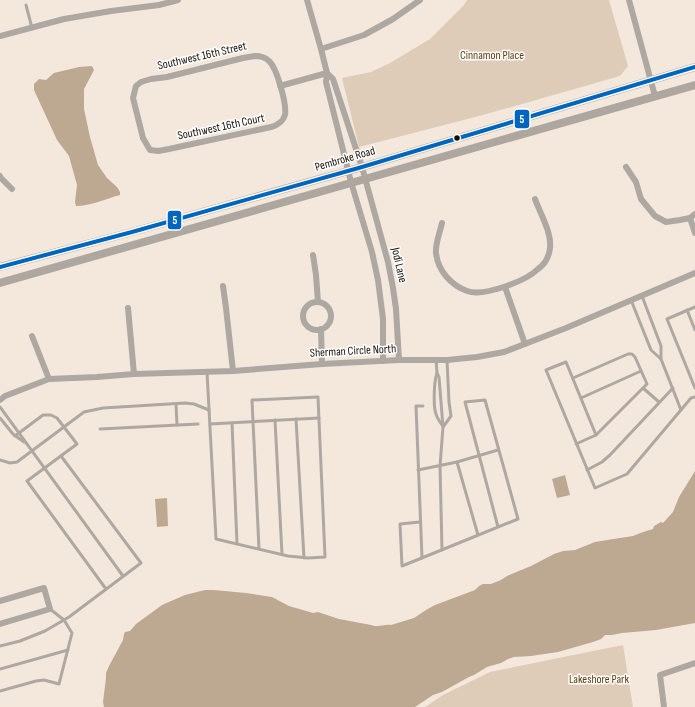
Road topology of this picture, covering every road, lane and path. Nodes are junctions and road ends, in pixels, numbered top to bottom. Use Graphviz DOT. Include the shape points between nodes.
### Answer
graph roads {
  1 [pos="178,0"];
  2 [pos="307,0"];
  3 [pos="420,0"];
  4 [pos="629,0"];
  5 [pos="26,5"];
  6 [pos="32,28"];
  7 [pos="0,36"];
  8 [pos="322,49"];
  9 [pos="695,67"];
  10 [pos="327,73"];
  11 [pos="651,81"];
  12 [pos="695,85"];
  13 [pos="280,86"];
  14 [pos="655,96"];
  15 [pos="150,150"];
  16 [pos="362,167"];
  17 [pos="626,167"];
  18 [pos="349,171"];
  19 [pos="0,176"];
  20 [pos="365,178"];
  21 [pos="351,182"];
  22 [pos="12,189"];
  23 [pos="535,199"];
  24 [pos="693,216"];
  25 [pos="442,223"];
  26 [pos="695,233"];
  27 [pos="313,255"];
  28 [pos="0,267"];
  29 [pos="695,273"];
  30 [pos="0,283"];
  31 [pos="223,286"];
  32 [pos="505,287"];
  33 [pos="642,296"];
  34 [pos="631,300"];
  35 [pos="318,302"];
  36 [pos="695,307"];
  37 [pos="128,308"];
  38 [pos="687,310"];
  39 [pos="321,329"];
  40 [pos="695,330"];
  41 [pos="32,336"];
  42 [pos="525,344"];
  43 [pos="436,359"];
  44 [pos="661,359"];
  45 [pos="399,360"];
  46 [pos="447,360"];
  47 [pos="383,361"];
  48 [pos="322,364"];
  49 [pos="233,371"];
  50 [pos="641,371"];
  51 [pos="207,372"];
  52 [pos="437,373"];
  53 [pos="134,374"];
  54 [pos="573,378"];
  55 [pos="49,379"];
  56 [pos="643,388"];
  57 [pos="672,388"];
  58 [pos="695,388"];
  59 [pos="695,397"];
  60 [pos="581,398"];
  61 [pos="0,400"];
  62 [pos="659,402"];
  63 [pos="176,404"];
  64 [pos="423,406"];
  65 [pos="0,407"];
  66 [pos="209,410"];
  67 [pos="681,410"];
  68 [pos="0,418"];
  69 [pos="319,418"];
  70 [pos="296,419"];
  71 [pos="275,420"];
  72 [pos="253,422"];
  73 [pos="232,423"];
  74 [pos="198,424"];
  75 [pos="210,424"];
  76 [pos="177,425"];
  77 [pos="64,427"];
  78 [pos="443,427"];
  79 [pos="100,429"];
  80 [pos="19,433"];
  81 [pos="596,435"];
  82 [pos="15,436"];
  83 [pos="26,442"];
  84 [pos="576,444"];
  85 [pos="498,450"];
  86 [pos="32,451"];
  87 [pos="61,456"];
  88 [pos="480,456"];
  89 [pos="0,460"];
  90 [pos="457,462"];
  91 [pos="440,466"];
  92 [pos="44,468"];
  93 [pos="418,470"];
  94 [pos="587,470"];
  95 [pos="420,522"];
  96 [pos="498,527"];
  97 [pos="478,535"];
  98 [pos="237,544"];
  99 [pos="259,549"];
  100 [pos="442,550"];
  101 [pos="282,554"];
  102 [pos="304,558"];
  103 [pos="422,558"];
  104 [pos="123,576"];
  105 [pos="106,589"];
  106 [pos="0,601"];
  107 [pos="50,609"];
  108 [pos="64,620"];
  109 [pos="0,624"];
  110 [pos="0,646"];
  111 [pos="68,650"];
  112 [pos="695,663"];
  113 [pos="0,669"];
  114 [pos="0,691"];
  115 [pos="664,707"];
  1 -- 6 [label="street" via="64,19"];
  2 -- 8 [label="street"];
  3 -- 8 [label="street" via="364,34"];
  4 -- 11 [label="street"];
  5 -- 6 [label="lane"];
  6 -- 7 [label="street"];
  8 -- 10 [label="street"];
  9 -- 11 [label="main road, Pembroke Road"];
  10 -- 13 [label="street"];
  10 -- 16 [label="street, Jodi Lane" via="333,79"];
  10 -- 18 [label="street, Jodi Lane" via="326,82"];
  11 -- 14 [label="street"];
  11 -- 16 [label="main road, Pembroke Road"];
  12 -- 14 [label="main road, Pembroke Road"];
  13 -- 15 [label="street, Southwest 16th Court" via="285,116 278,125 169,149"];
  13 -- 15 [label="street, Southwest 16th Street" via="270,61 259,56 141,82 136,86 133,98 143,138"];
  14 -- 20 [label="main road, Pembroke Road"];
  16 -- 18 [label="main road, Pembroke Road"];
  16 -- 20 [label="street, Jodi Lane"];
  17 -- 24 [label="street" via="636,182 641,199 655,216 666,222"];
  18 -- 21 [label="street, Jodi Lane"];
  18 -- 28 [label="main road, Pembroke Road"];
  19 -- 22 [label="street"];
  20 -- 21 [label="main road, Pembroke Road"];
  20 -- 45 [label="street, Jodi Lane" via="394,288"];
  21 -- 30 [label="main road, Pembroke Road"];
  21 -- 47 [label="street, Jodi Lane" via="378,280 383,319"];
  23 -- 32 [label="street" via="550,241 547,260 538,270"];
  24 -- 26 [label="street"];
  25 -- 32 [label="street" via="436,252 443,272 449,280 468,291 481,292"];
  27 -- 35 [label="street"];
  29 -- 33 [label="street, Sherman Circle North"];
  31 -- 49 [label="street"];
  32 -- 42 [label="street"];
  33 -- 34 [label="street, Sherman Circle North"];
  33 -- 44 [label="lane" via="661,346"];
  34 -- 42 [label="street, Sherman Circle North"];
  34 -- 44 [label="lane" via="651,350"];
  35 -- 39 [label="street" via="328,307 331,316 328,324"];
  35 -- 39 [label="street" via="308,306 304,318 308,326"];
  36 -- 38 [label="lane"];
  37 -- 53 [label="street"];
  38 -- 40 [label="lane"];
  38 -- 58 [label="lane" via="668,319"];
  39 -- 48 [label="street"];
  41 -- 55 [label="street"];
  42 -- 46 [label="street, Sherman Circle North" via="504,352"];
  43 -- 45 [label="street, Sherman Circle North"];
  43 -- 46 [label="street, Sherman Circle North"];
  43 -- 52 [label="lane"];
  44 -- 57 [label="lane"];
  45 -- 47 [label="street, Sherman Circle North"];
  46 -- 78 [label="lane" via="451,416"];
  47 -- 48 [label="street, Sherman Circle North"];
  48 -- 49 [label="street, Sherman Circle North"];
  49 -- 51 [label="street, Sherman Circle North"];
  50 -- 54 [label="lane" via="632,354 628,354"];
  50 -- 56 [label="lane" via="647,384"];
  50 -- 60 [label="lane"];
  51 -- 53 [label="street, Sherman Circle North"];
  51 -- 66 [label="lane"];
  52 -- 78 [label="lane"];
  52 -- 78 [label="lane" via="434,400 436,415"];
  53 -- 55 [label="street, Sherman Circle North"];
  54 -- 60 [label="lane"];
  54 -- 84 [label="lane" via="566,362 546,370"];
  55 -- 61 [label="street, Sherman Circle North"];
  56 -- 62 [label="lane"];
  56 -- 81 [label="lane"];
  57 -- 62 [label="lane"];
  57 -- 67 [label="lane"];
  59 -- 67 [label="lane"];
  60 -- 81 [label="lane"];
  62 -- 94 [label="lane" via="610,455"];
  63 -- 66 [label="lane" via="194,404"];
  63 -- 76 [label="lane"];
  63 -- 77 [label="lane" via="94,409 84,412"];
  64 -- 93 [label="lane" via="416,406"];
  65 -- 80 [label="lane"];
  66 -- 75 [label="lane"];
  67 -- 94 [label="lane" via="628,474 595,488"];
  68 -- 82 [label="lane"];
  69 -- 70 [label="lane"];
  69 -- 72 [label="lane" via="318,397 252,400"];
  69 -- 102 [label="lane" via="325,557"];
  70 -- 71 [label="lane"];
  70 -- 102 [label="lane"];
  71 -- 72 [label="lane"];
  71 -- 101 [label="lane"];
  72 -- 73 [label="lane"];
  72 -- 99 [label="lane"];
  73 -- 75 [label="lane"];
  73 -- 98 [label="lane"];
  74 -- 76 [label="lane"];
  75 -- 98 [label="lane" via="216,539"];
  76 -- 79 [label="lane"];
  77 -- 80 [label="lane" via="57,418 43,415"];
  77 -- 86 [label="lane"];
  77 -- 87 [label="lane" via="77,444"];
  78 -- 91 [label="lane"];
  80 -- 82 [label="lane"];
  80 -- 83 [label="lane"];
  81 -- 84 [label="lane"];
  82 -- 83 [label="lane"];
  83 -- 86 [label="lane"];
  84 -- 94 [label="lane"];
  85 -- 88 [label="lane"];
  85 -- 88 [label="lane" via="485,400 466,402"];
  85 -- 96 [label="lane" via="518,519"];
  86 -- 89 [label="lane" via="17,462"];
  86 -- 92 [label="lane"];
  87 -- 92 [label="lane"];
  87 -- 104 [label="lane" via="141,563"];
  88 -- 90 [label="lane"];
  88 -- 96 [label="lane"];
  90 -- 91 [label="lane"];
  90 -- 97 [label="lane"];
  91 -- 93 [label="lane"];
  91 -- 100 [label="lane"];
  92 -- 104 [label="lane"];
  92 -- 105 [label="lane" via="27,481"];
  93 -- 95 [label="lane"];
  95 -- 103 [label="lane"];
  95 -- 103 [label="lane" via="400,524 402,566"];
  96 -- 97 [label="lane"];
  97 -- 100 [label="lane"];
  98 -- 99 [label="lane"];
  99 -- 101 [label="lane"];
  100 -- 103 [label="lane"];
  101 -- 102 [label="lane"];
  104 -- 105 [label="lane"];
  105 -- 108 [label="lane"];
  106 -- 107 [label="street" via="44,588"];
  107 -- 108 [label="lane"];
  107 -- 109 [label="street"];
  108 -- 110 [label="lane" via="45,631"];
  108 -- 111 [label="lane" via="72,632"];
  111 -- 113 [label="lane"];
  111 -- 114 [label="lane" via="59,684 36,680"];
  112 -- 115 [label="street" via="660,675"];
}
